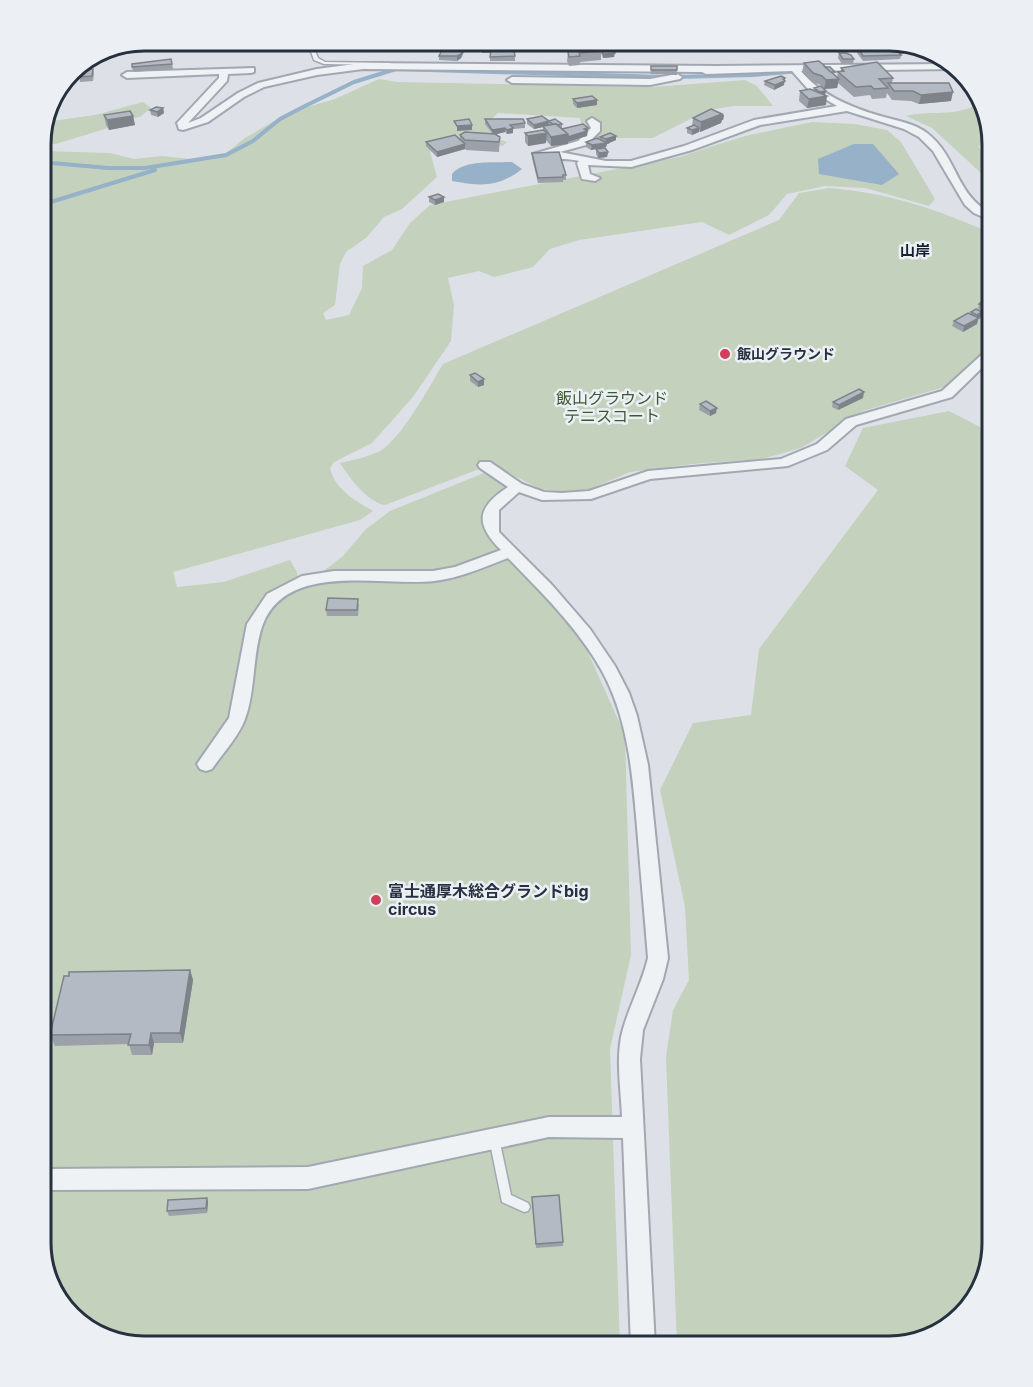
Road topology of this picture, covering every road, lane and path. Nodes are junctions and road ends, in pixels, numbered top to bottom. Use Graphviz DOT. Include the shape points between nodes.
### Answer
graph roads {
  1 [pos="313,51"];
  2 [pos="374,66"];
  3 [pos="398,66"];
  4 [pos="941,67"];
  5 [pos="794,68"];
  6 [pos="716,69"];
  7 [pos="251,70"];
  8 [pos="223,71"];
  9 [pos="127,75"];
  10 [pos="402,78"];
  11 [pos="496,80"];
  12 [pos="846,108"];
  13 [pos="592,121"];
  14 [pos="591,161"];
  15 [pos="595,178"];
  16 [pos="982,212"];
  17 [pos="982,362"];
  18 [pos="485,465"];
  19 [pos="517,487"];
  20 [pos="510,552"];
  21 [pos="206,765"];
  22 [pos="632,1128"];
  23 [pos="494,1138"];
  24 [pos="51,1180"];
  25 [pos="524,1207"];
  26 [pos="642,1336"];
  1 -- 3 [label="lane" via="316,59 324,63"];
  2 -- 3 [label="street"];
  2 -- 8 [label="street" via="334,69 260,86 244,92 196,125 183,127 182,123 224,79"];
  2 -- 10 [label="street" via="371,69"];
  3 -- 6 [label="street"];
  4 -- 5 [label="street"];
  5 -- 6 [label="street"];
  5 -- 12 [label="street" via="802,80"];
  6 -- 11 [label="street" via="650,82"];
  7 -- 8 [label="street"];
  8 -- 9 [label="street"];
  12 -- 14 [label="street" via="758,122 631,164"];
  12 -- 16 [label="street" via="924,136 942,156 966,201"];
  13 -- 14 [label="street" via="596,129 582,143 538,154 570,155"];
  14 -- 15 [label="street" via="582,164 586,177"];
  17 -- 19 [label="street" via="947,394 851,422 822,447 789,461 648,475 591,495 542,496"];
  18 -- 19 [label="street"];
  19 -- 20 [label="street" via="498,500 488,517 492,533"];
  20 -- 21 [label="street" via="433,576 334,576 286,588 272,598 255,624 235,690 237,719"];
  20 -- 22 [label="street" via="573,618 597,650 620,691 640,759 658,958 633,1030"];
  22 -- 23 [label="street" via="549,1127"];
  22 -- 26 [label="street"];
  23 -- 24 [label="street" via="308,1178"];
  23 -- 25 [label="lane" via="506,1198"];
}
